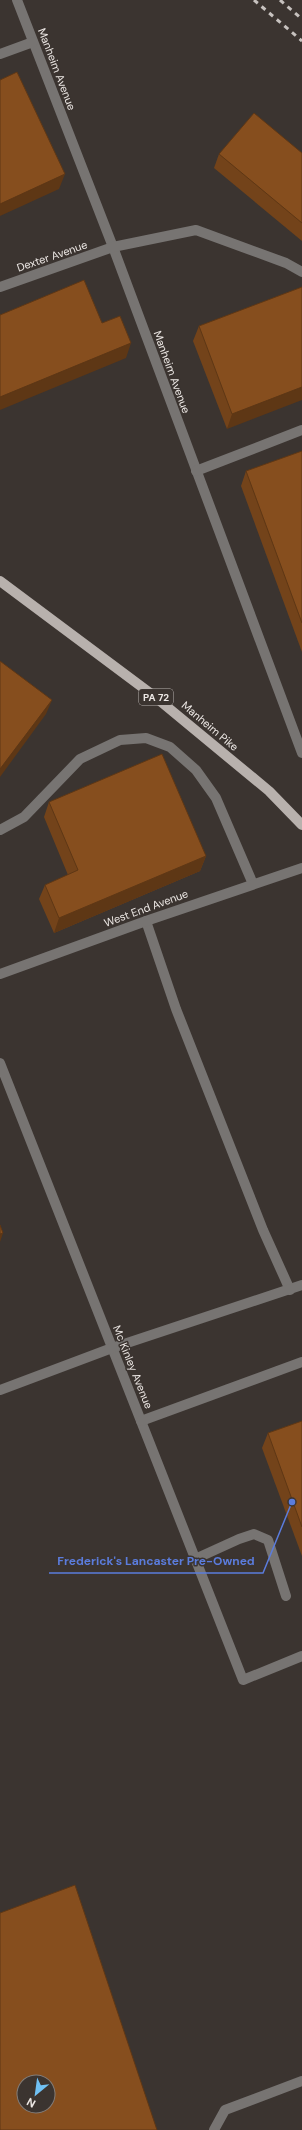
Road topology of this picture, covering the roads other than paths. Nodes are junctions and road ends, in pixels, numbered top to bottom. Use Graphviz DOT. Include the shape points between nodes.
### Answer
graph roads {
  1 [pos="17,0"];
  2 [pos="33,42"];
  3 [pos="0,54"];
  4 [pos="113,247"];
  5 [pos="302,272"];
  6 [pos="0,287"];
  7 [pos="302,430"];
  8 [pos="196,471"];
  9 [pos="0,581"];
  10 [pos="302,753"];
  11 [pos="302,825"];
  12 [pos="0,830"];
  13 [pos="302,868"];
  14 [pos="253,884"];
  15 [pos="146,921"];
  16 [pos="0,974"];
  17 [pos="0,1063"];
  18 [pos="302,1285"];
  19 [pos="290,1290"];
  20 [pos="112,1348"];
  21 [pos="302,1362"];
  22 [pos="0,1390"];
  23 [pos="141,1421"];
  24 [pos="195,1559"];
  25 [pos="286,1596"];
  26 [pos="302,1656"];
  27 [pos="302,2081"];
  28 [pos="214,2130"];
  1 -- 2 [label="street, Manheim Avenue"];
  2 -- 3 [label="street"];
  2 -- 4 [label="street, Manheim Avenue"];
  4 -- 5 [label="street, Dexter Avenue" via="196,230 286,263"];
  4 -- 6 [label="street, Dexter Avenue"];
  4 -- 8 [label="street, Manheim Avenue"];
  7 -- 8 [label="street"];
  8 -- 10 [label="street, Manheim Avenue"];
  9 -- 11 [label="main road, Manheim Pike / PA 72" via="154,696 269,791"];
  12 -- 14 [label="street" via="24,816 80,759 120,740 146,738 170,747 196,770 216,798"];
  13 -- 14 [label="street, West End Avenue"];
  14 -- 15 [label="street, West End Avenue"];
  15 -- 16 [label="street, West End Avenue"];
  15 -- 19 [label="street" via="176,1009 262,1230"];
  17 -- 20 [label="street, Mc Kinley Avenue"];
  18 -- 19 [label="street"];
  19 -- 20 [label="street"];
  20 -- 22 [label="street"];
  20 -- 23 [label="street, Mc Kinley Avenue"];
  21 -- 23 [label="street"];
  23 -- 24 [label="street, Mc Kinley Avenue"];
  24 -- 25 [label="street" via="254,1534 268,1540"];
  24 -- 26 [label="street, Mc Kinley Avenue" via="243,1680"];
  27 -- 28 [label="street" via="225,2110"];
}
